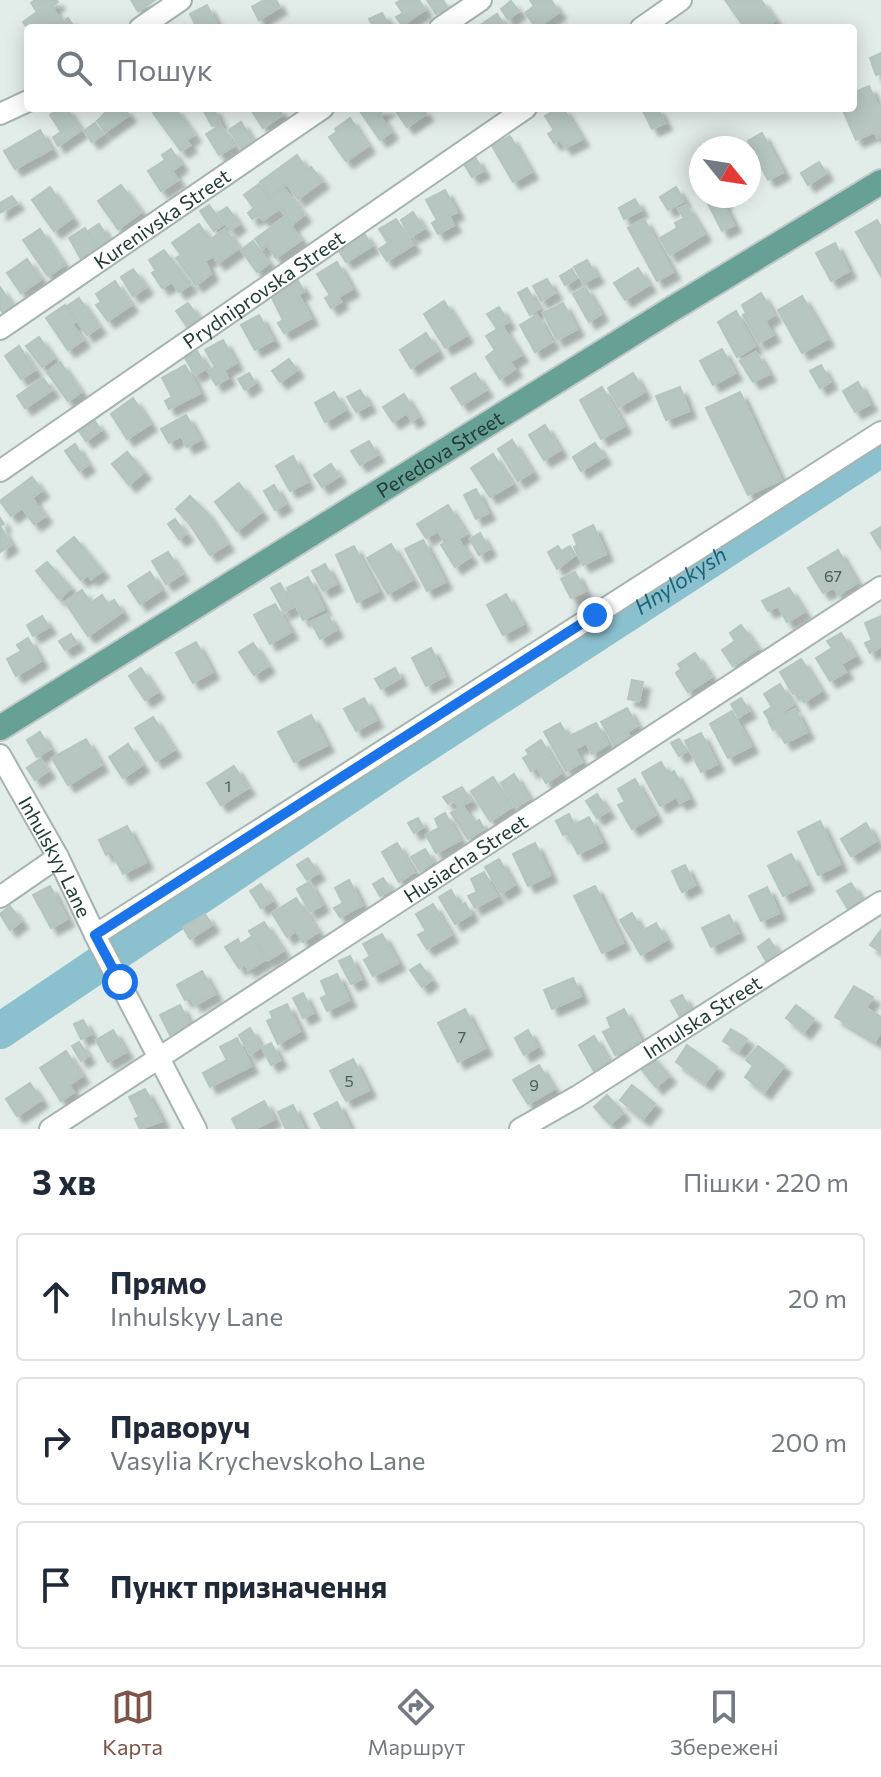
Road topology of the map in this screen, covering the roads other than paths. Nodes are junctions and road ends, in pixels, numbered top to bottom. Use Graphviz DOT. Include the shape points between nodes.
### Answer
graph roads {
  1 [pos="181,0"];
  2 [pos="481,0"];
  3 [pos="681,0"];
  4 [pos="146,24"];
  5 [pos="446,24"];
  6 [pos="647,24"];
  7 [pos="24,103"];
  8 [pos="317,112"];
  9 [pos="520,112"];
  10 [pos="0,114"];
  11 [pos="881,182"];
  12 [pos="0,329"];
  13 [pos="881,432"];
  14 [pos="0,471"];
  15 [pos="881,587"];
  16 [pos="0,728"];
  17 [pos="0,755"];
  18 [pos="58,857"];
  19 [pos="0,897"];
  20 [pos="881,902"];
  21 [pos="97,939"];
  22 [pos="159,1060"];
  23 [pos="50,1129"];
  24 [pos="196,1129"];
  25 [pos="520,1129"];
  1 -- 4 [label="street"];
  2 -- 5 [label="street"];
  3 -- 6 [label="street"];
  7 -- 10 [label="street"];
  8 -- 12 [label="street, Kurenivska Street"];
  9 -- 14 [label="street, Prydniprovska Street"];
  11 -- 16 [label="main road, Peredova Street"];
  13 -- 21 [label="street"];
  15 -- 22 [label="street, Husiacha Street"];
  17 -- 18 [label="street, Inhulskyy Lane"];
  18 -- 19 [label="street"];
  18 -- 21 [label="street, Inhulskyy Lane"];
  20 -- 25 [label="street, Inhulska Street"];
  21 -- 22 [label="street, Inhulskyy Lane"];
  22 -- 23 [label="street, Husiacha Street"];
  22 -- 24 [label="street, Inhulskyy Lane"];
}
